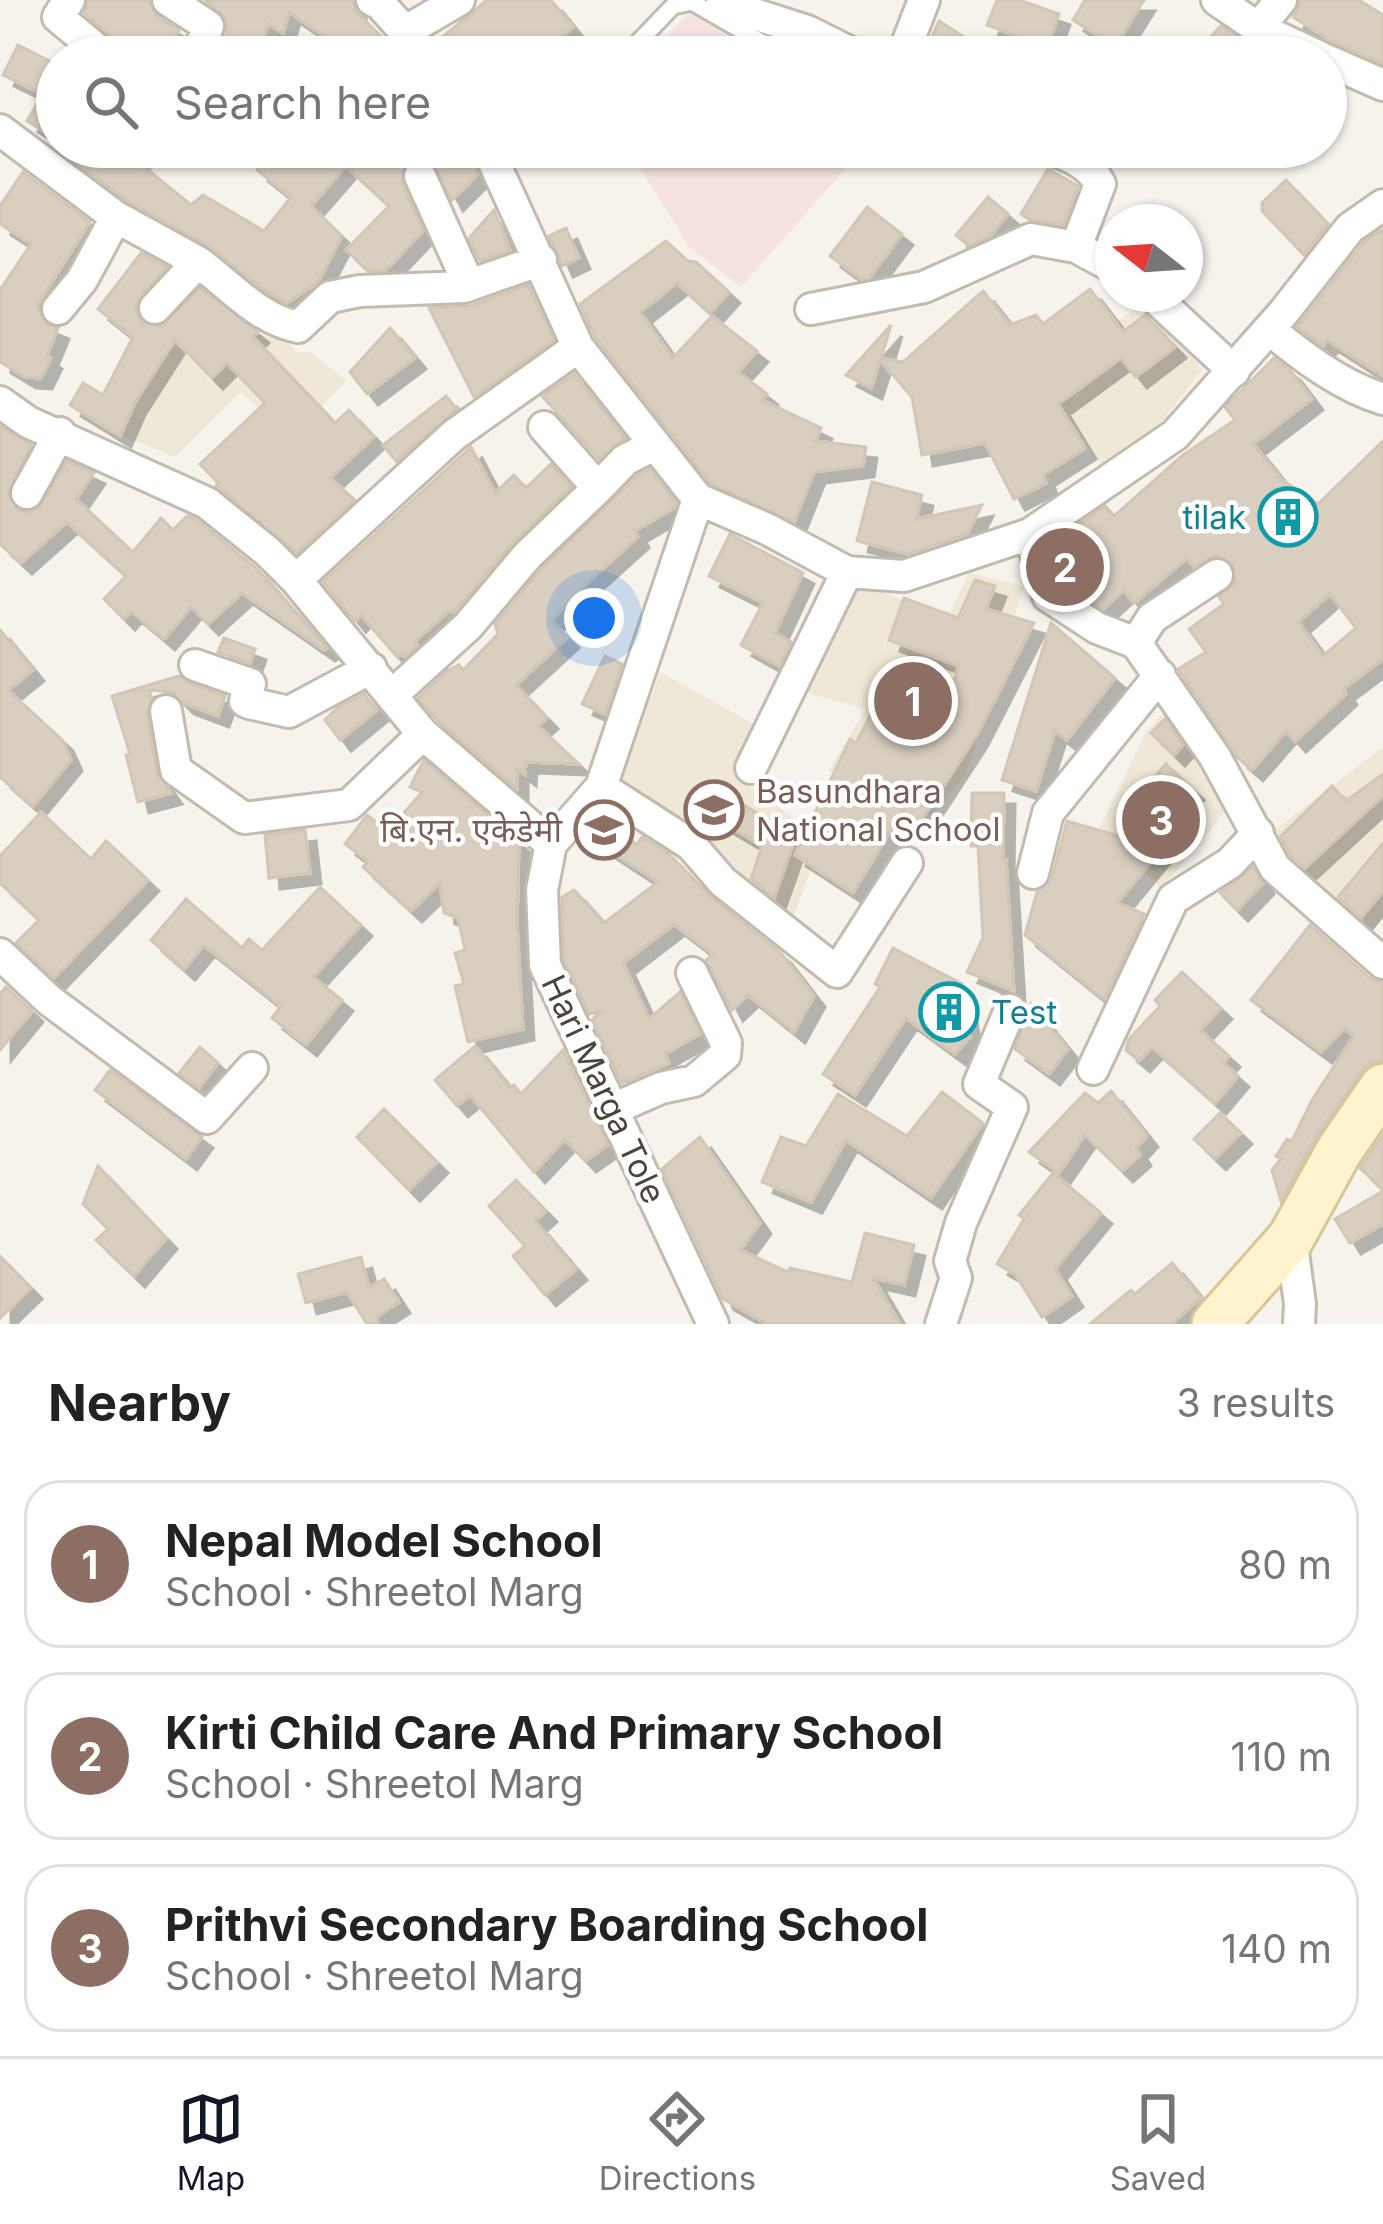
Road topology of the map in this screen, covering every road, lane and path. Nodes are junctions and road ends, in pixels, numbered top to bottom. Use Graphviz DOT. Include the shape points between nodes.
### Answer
graph roads {
  1 [pos="69,0"];
  2 [pos="168,0"];
  3 [pos="372,0"];
  4 [pos="722,0"];
  5 [pos="924,0"];
  6 [pos="1217,0"];
  7 [pos="1281,0"];
  8 [pos="452,2"];
  9 [pos="1258,28"];
  10 [pos="406,31"];
  11 [pos="81,36"];
  12 [pos="204,36"];
  13 [pos="410,36"];
  14 [pos="645,36"];
  15 [pos="751,36"];
  16 [pos="817,36"];
  17 [pos="910,36"];
  18 [pos="1275,36"];
  19 [pos="1347,69"];
  20 [pos="1383,85"];
  21 [pos="0,130"];
  22 [pos="36,157"];
  23 [pos="51,168"];
  24 [pos="497,168"];
  25 [pos="1087,168"];
  26 [pos="420,176"];
  27 [pos="1383,206"];
  28 [pos="116,217"];
  29 [pos="1076,247"];
  30 [pos="1095,257"];
  31 [pos="541,260"];
  32 [pos="198,262"];
  33 [pos="469,285"];
  34 [pos="155,308"];
  35 [pos="811,308"];
  36 [pos="58,309"];
  37 [pos="1170,312"];
  38 [pos="1269,329"];
  39 [pos="578,347"];
  40 [pos="1234,371"];
  41 [pos="1383,400"];
  42 [pos="0,402"];
  43 [pos="544,428"];
  44 [pos="60,434"];
  45 [pos="655,446"];
  46 [pos="598,488"];
  47 [pos="27,493"];
  48 [pos="698,499"];
  49 [pos="1030,535"];
  50 [pos="847,572"];
  51 [pos="1216,575"];
  52 [pos="296,580"];
  53 [pos="1136,643"];
  54 [pos="195,665"];
  55 [pos="371,668"];
  56 [pos="1160,675"];
  57 [pos="392,695"];
  58 [pos="166,711"];
  59 [pos="423,734"];
  60 [pos="751,768"];
  61 [pos="601,787"];
  62 [pos="1258,833"];
  63 [pos="551,844"];
  64 [pos="907,863"];
  65 [pos="1033,873"];
  66 [pos="0,954"];
  67 [pos="1383,963"];
  68 [pos="692,974"];
  69 [pos="1010,1010"];
  70 [pos="252,1068"];
  71 [pos="1093,1069"];
  72 [pos="1383,1087"];
  73 [pos="614,1109"];
  74 [pos="1291,1238"];
  75 [pos="713,1324"];
  76 [pos="941,1324"];
  77 [pos="1215,1324"];
  78 [pos="1299,1324"];
  1 -- 11 [label="street" via="58,16"];
  2 -- 12 [label="street" via="208,26"];
  3 -- 10 [label="street"];
  4 -- 16 [label="street"];
  5 -- 17 [label="street"];
  6 -- 9 [label="street"];
  7 -- 9 [label="street"];
  8 -- 10 [label="street"];
  9 -- 18 [label="street"];
  10 -- 13 [label="street"];
  14 -- 15 [label="lane" via="674,6 692,2"];
  19 -- 20 [label="street"];
  21 -- 22 [label="street"];
  23 -- 28 [label="street"];
  24 -- 31 [label="street"];
  25 -- 29 [label="street" via="1100,184"];
  26 -- 33 [label="street"];
  27 -- 38 [label="street" via="1350,228"];
  28 -- 32 [label="street"];
  28 -- 36 [label="street"];
  29 -- 30 [label="street"];
  29 -- 35 [label="street" via="1031,239 925,286"];
  31 -- 33 [label="street"];
  31 -- 39 [label="street"];
  32 -- 33 [label="street" via="268,316 298,326 330,297"];
  32 -- 34 [label="street"];
  37 -- 40 [label="street"];
  38 -- 40 [label="street"];
  38 -- 41 [label="street"];
  39 -- 45 [label="street"];
  39 -- 52 [label="street" via="454,435"];
  40 -- 49 [label="street" via="1175,435"];
  42 -- 44 [label="street"];
  43 -- 46 [label="street"];
  44 -- 47 [label="street"];
  44 -- 52 [label="street" via="207,503"];
  45 -- 46 [label="street"];
  45 -- 48 [label="street"];
  46 -- 57 [label="street"];
  48 -- 50 [label="street"];
  48 -- 61 [label="street"];
  49 -- 50 [label="street" via="904,576"];
  49 -- 53 [label="street" via="1048,596"];
  50 -- 60 [label="street"];
  51 -- 53 [label="street" via="1152,618"];
  52 -- 55 [label="street"];
  53 -- 56 [label="street"];
  54 -- 55 [label="street" via="250,684 249,703 289,712"];
  55 -- 57 [label="street"];
  56 -- 62 [label="street"];
  56 -- 65 [label="street" via="1048,813"];
  57 -- 59 [label="street"];
  58 -- 59 [label="street" via="176,770 244,818 349,805"];
  59 -- 63 [label="street"];
  61 -- 63 [label="street"];
  61 -- 64 [label="street" via="691,845 723,882 837,972"];
  62 -- 67 [label="street" via="1275,868"];
  62 -- 71 [label="street" via="1230,863 1173,899"];
  63 -- 73 [label="street, Hari Marga Tole" via="542,890 545,965"];
  66 -- 70 [label="street" via="207,1118"];
  68 -- 73 [label="street" via="725,1055 694,1081"];
  69 -- 76 [label="street" via="979,1084 1012,1106 961,1223"];
  72 -- 74 [label="street"];
  73 -- 75 [label="street, Hari Marga Tole"];
  74 -- 77 [label="street"];
  74 -- 78 [label="street"];
}
